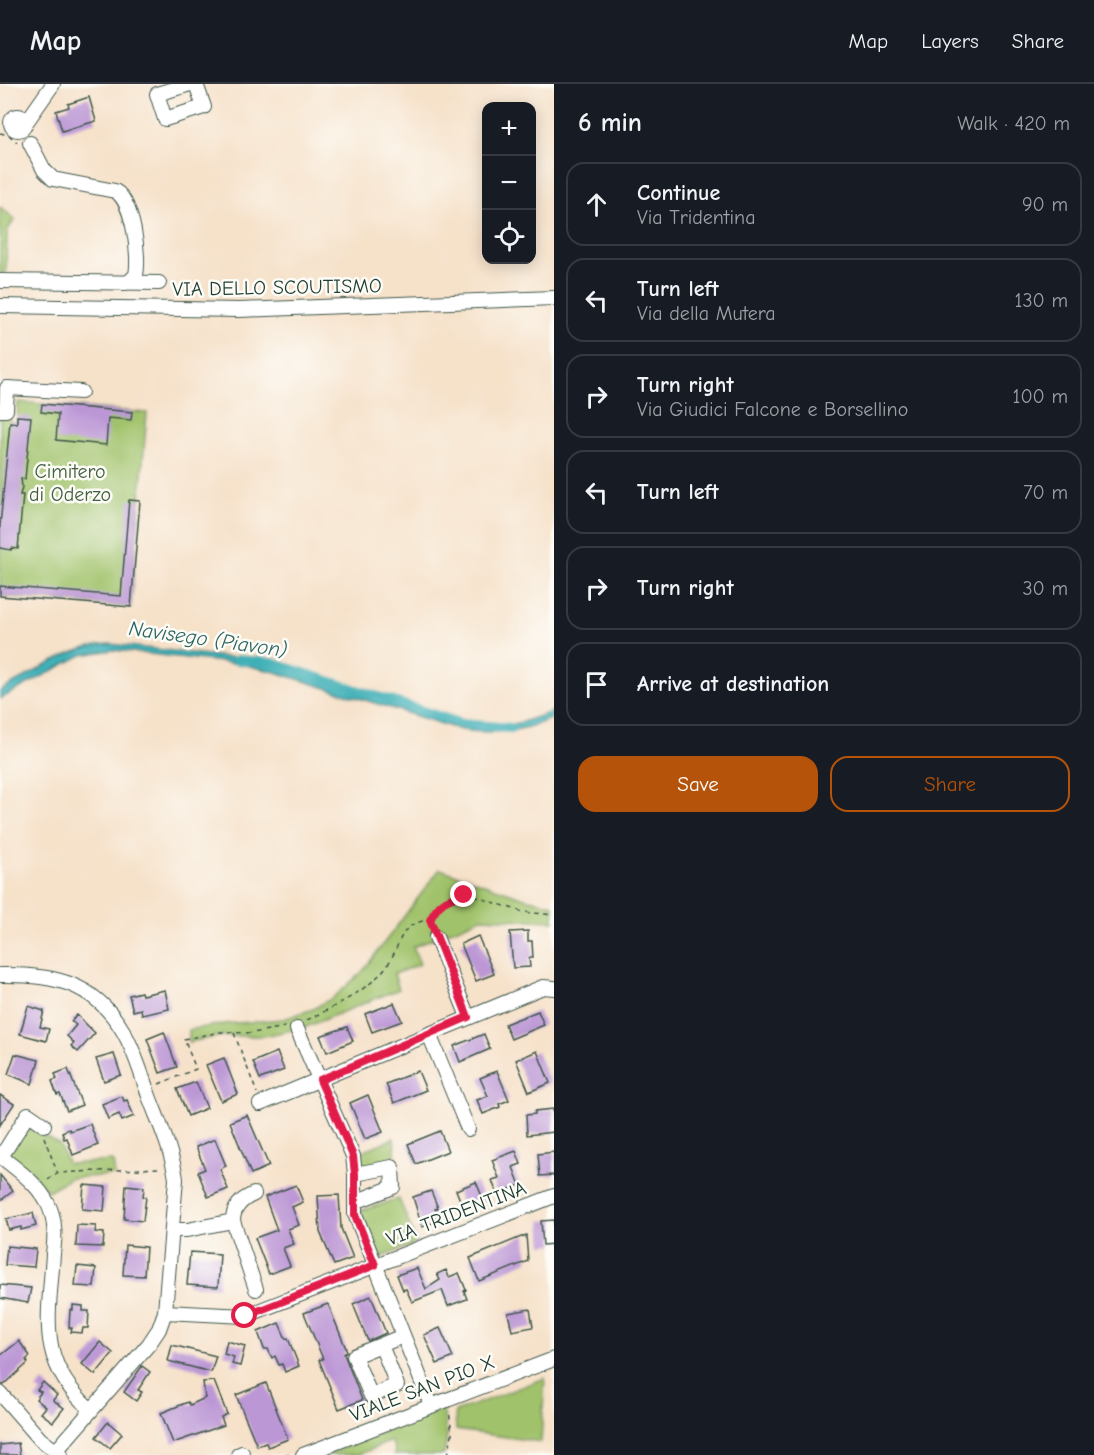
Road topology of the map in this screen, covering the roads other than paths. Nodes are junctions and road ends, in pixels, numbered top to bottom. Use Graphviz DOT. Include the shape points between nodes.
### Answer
graph roads {
  1 [pos="53,84"];
  2 [pos="190,84"];
  3 [pos="196,84"];
  4 [pos="14,128"];
  5 [pos="0,281"];
  6 [pos="124,283"];
  7 [pos="159,283"];
  8 [pos="554,298"];
  9 [pos="0,306"];
  10 [pos="81,392"];
  11 [pos="0,410"];
  12 [pos="436,937"];
  13 [pos="0,975"];
  14 [pos="554,988"];
  15 [pos="468,1017"];
  16 [pos="296,1025"];
  17 [pos="429,1034"];
  18 [pos="320,1080"];
  19 [pos="259,1099"];
  20 [pos="44,1125"];
  21 [pos="468,1129"];
  22 [pos="1,1157"];
  23 [pos="355,1174"];
  24 [pos="254,1194"];
  25 [pos="554,1196"];
  26 [pos="355,1202"];
  27 [pos="232,1221"];
  28 [pos="173,1230"];
  29 [pos="375,1265"];
  30 [pos="256,1288"];
  31 [pos="165,1312"];
  32 [pos="403,1336"];
  33 [pos="381,1345"];
  34 [pos="554,1359"];
  35 [pos="0,1394"];
  36 [pos="431,1405"];
  37 [pos="90,1409"];
  38 [pos="58,1453"];
  39 [pos="303,1455"];
  1 -- 4 [label="street" via="39,106"];
  2 -- 3 [label="street" via="157,94 165,118 204,107"];
  4 -- 6 [label="street" via="53,179 115,191 123,197 137,256 136,275"];
  5 -- 6 [label="street"];
  6 -- 7 [label="street"];
  8 -- 9 [label="street, VIA DELLO SCOUTISMO" via="239,310"];
  10 -- 11 [label="street" via="7,388 6,410"];
  12 -- 15 [label="street"];
  13 -- 28 [label="street" via="46,976 74,985 89,993 115,1019 147,1089 174,1167"];
  14 -- 15 [label="street" via="543,987"];
  15 -- 17 [label="street"];
  16 -- 18 [label="street"];
  17 -- 18 [label="street"];
  17 -- 21 [label="street"];
  18 -- 19 [label="street"];
  18 -- 23 [label="street" via="353,1156"];
  20 -- 22 [label="street" via="28,1114"];
  22 -- 37 [label="street" via="38,1189 54,1220 48,1323 52,1354 69,1387"];
  23 -- 26 [label="street"];
  23 -- 26 [label="street" via="392,1167 393,1187"];
  24 -- 27 [label="street" via="242,1200"];
  25 -- 29 [label="street, VIA TRIDENTINA"];
  26 -- 29 [label="street" via="355,1215"];
  27 -- 28 [label="street"];
  27 -- 30 [label="street"];
  28 -- 31 [label="street"];
  29 -- 31 [label="street, VIA TRIDENTINA" via="245,1316"];
  29 -- 32 [label="street"];
  31 -- 37 [label="street" via="155,1336"];
  32 -- 33 [label="street"];
  32 -- 36 [label="street"];
  34 -- 36 [label="street, VIALE SAN PIO X"];
  35 -- 38 [label="street" via="40,1439"];
  36 -- 39 [label="street, VIALE SAN PIO X"];
  37 -- 38 [label="street"];
}
